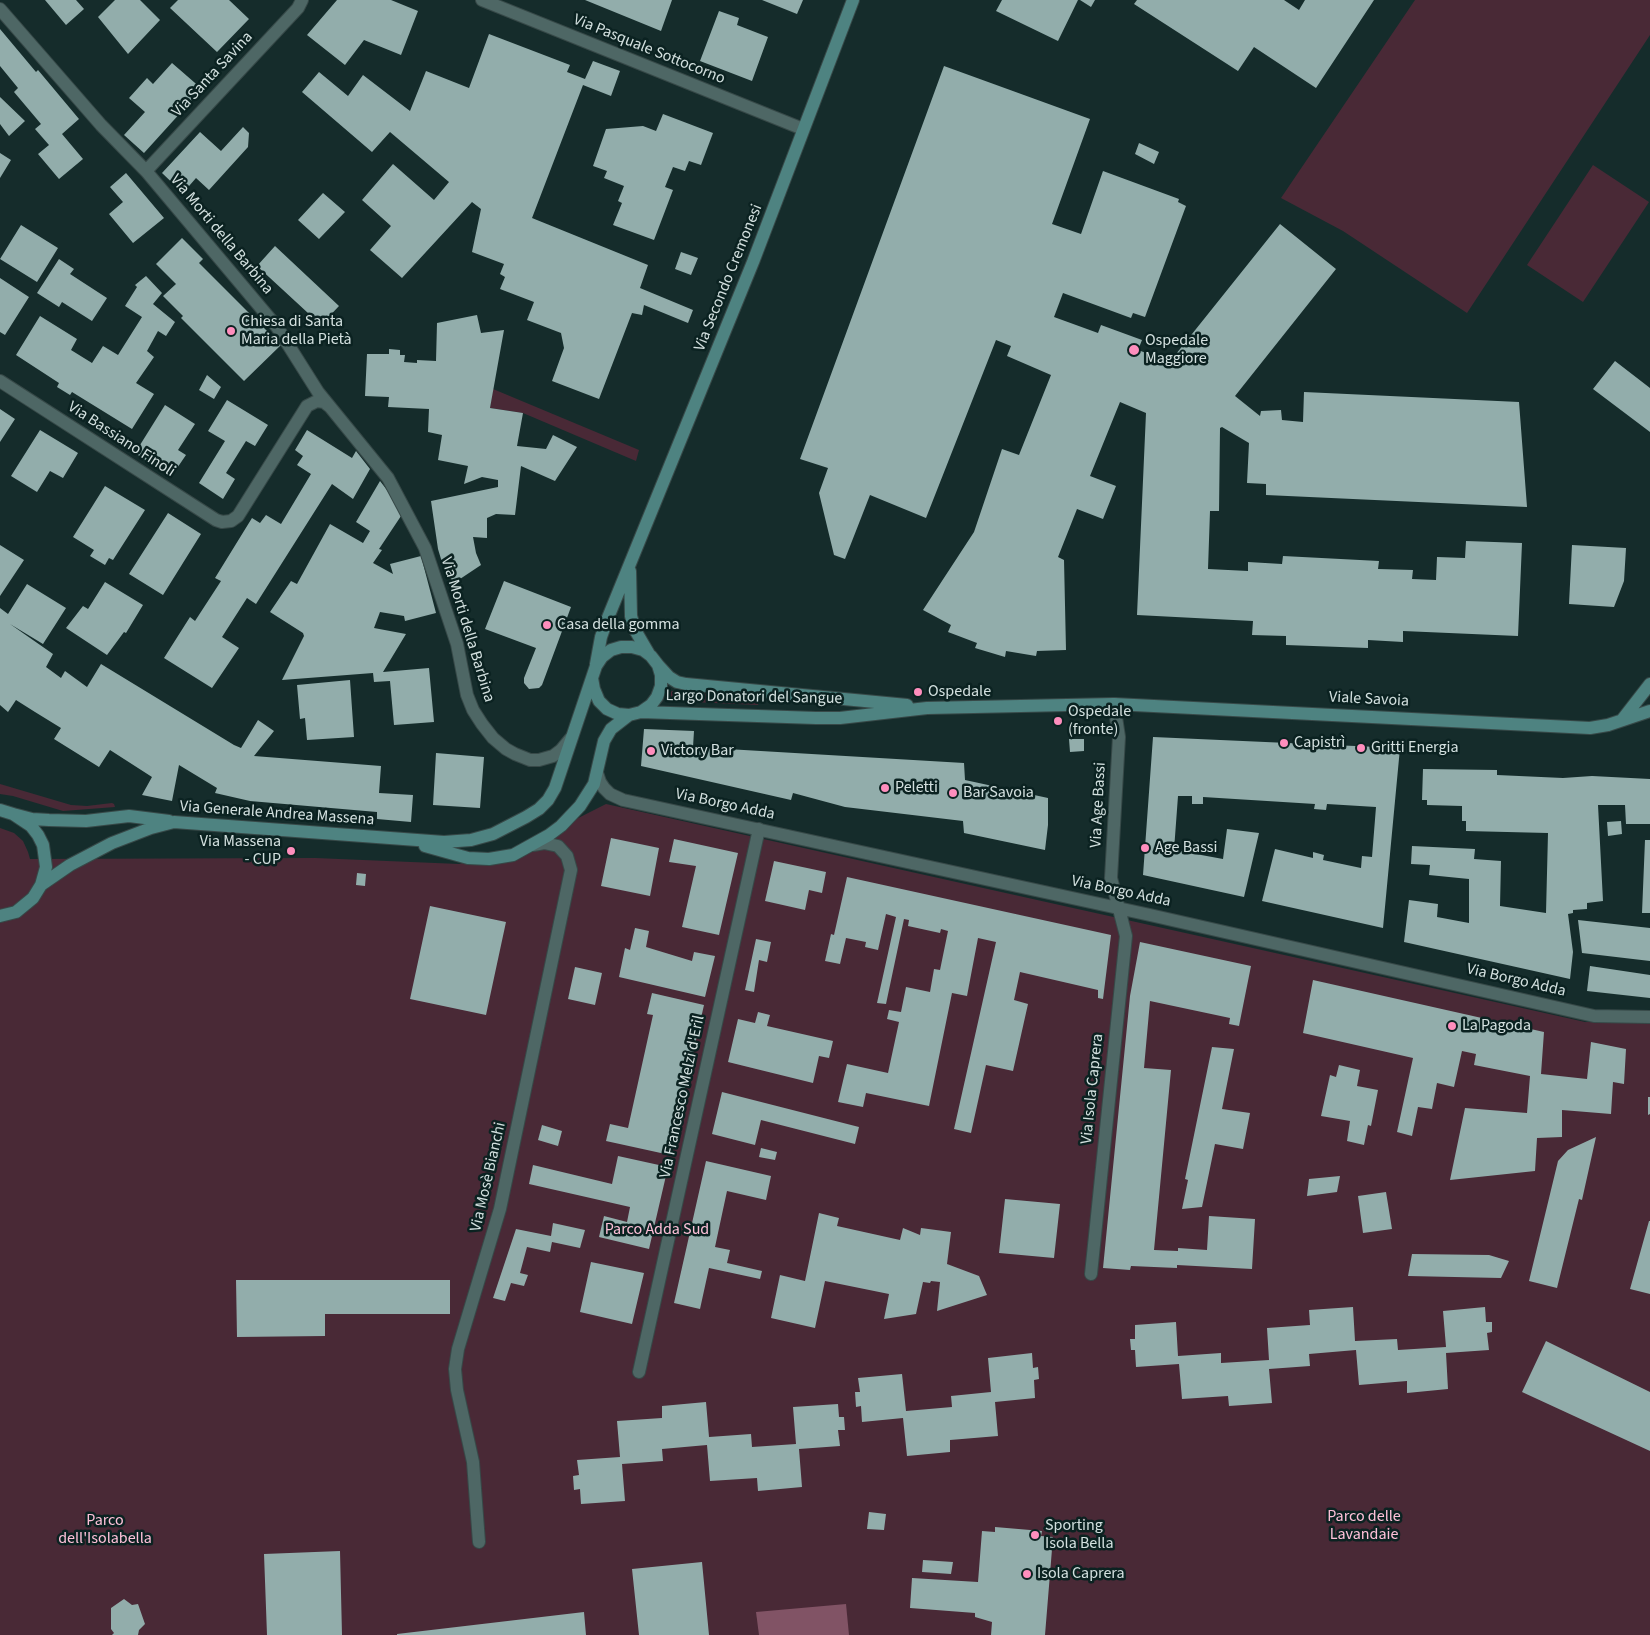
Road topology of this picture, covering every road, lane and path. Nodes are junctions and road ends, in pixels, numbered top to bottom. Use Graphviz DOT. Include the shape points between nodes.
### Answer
graph roads {
  1 [pos="302,0"];
  2 [pos="482,0"];
  3 [pos="853,0"];
  4 [pos="0,9"];
  5 [pos="803,130"];
  6 [pos="146,171"];
  7 [pos="0,381"];
  8 [pos="330,407"];
  9 [pos="630,566"];
  10 [pos="655,661"];
  11 [pos="594,672"];
  12 [pos="1650,684"];
  13 [pos="1114,704"];
  14 [pos="927,708"];
  15 [pos="1650,711"];
  16 [pos="635,713"];
  17 [pos="1622,720"];
  18 [pos="574,734"];
  19 [pos="597,773"];
  20 [pos="6,812"];
  21 [pos="174,822"];
  22 [pos="759,829"];
  23 [pos="406,840"];
  24 [pos="533,844"];
  25 [pos="41,885"];
  26 [pos="1118,908"];
  27 [pos="0,916"];
  28 [pos="1650,1017"];
  29 [pos="1091,1274"];
  30 [pos="639,1372"];
  31 [pos="479,1542"];
  1 -- 6 [label="street, Via Santa Savina"];
  2 -- 5 [label="street, Via Pasquale Sottocorno"];
  3 -- 5 [label="street, Via Secondo Cremonesi"];
  4 -- 6 [label="street, Via Morti della Barbina" via="101,125"];
  5 -- 9 [label="street, Via Secondo Cremonesi"];
  6 -- 8 [label="street, Via Morti della Barbina" via="277,327"];
  7 -- 8 [label="street, Via Bassiano Finoli" via="216,520 227,522 238,516 307,406 321,401"];
  8 -- 18 [label="street, Via Morti della Barbina" via="388,478 420,535 457,644 467,695 482,724 506,749 530,760 553,756"];
  9 -- 10 [label="street, Via Secondo Cremonesi" via="631,616 640,641"];
  9 -- 11 [label="street, Via Secondo Cremonesi" via="601,637"];
  10 -- 11 [label="street" via="643,650 621,647 602,657"];
  10 -- 14 [label="street, Largo Donatori del Sangue" via="669,677 686,684"];
  10 -- 16 [label="street" via="661,675 658,697 651,705"];
  11 -- 16 [label="street" via="594,689 607,709 618,714"];
  11 -- 18 [label="street, Via Secondo Cremonesi"];
  12 -- 17 [label="street"];
  13 -- 14 [label="street, Largo Donatori del Sangue"];
  13 -- 17 [label="street, Viale Savoia" via="1590,728"];
  13 -- 26 [label="street, Via Age Bassi" via="1120,737 1111,878"];
  14 -- 16 [label="street, Largo Donatori del Sangue" via="840,718"];
  15 -- 17 [label="street, Viale Savoia"];
  16 -- 19 [label="street, Via Generale Andrea Massena" via="611,729 604,741"];
  18 -- 23 [label="street, Via Generale Andrea Massena" via="555,788 539,809 493,834 471,840"];
  19 -- 22 [label="street, Via Borgo Adda" via="604,788 623,800"];
  19 -- 24 [label="street, Via Generale Andrea Massena" via="588,795 573,815"];
  20 -- 21 [label="street" via="32,819 86,821 129,816"];
  20 -- 25 [label="street, Via Generale Andrea Massena" via="31,826 43,845 46,867"];
  21 -- 23 [label="street, Via Generale Andrea Massena"];
  21 -- 25 [label="street, Via Generale Andrea Massena" via="112,843"];
  22 -- 26 [label="street, Via Borgo Adda"];
  22 -- 30 [label="street, Via Francesco Melzi d'Eril"];
  23 -- 24 [label="street, Via Generale Andrea Massena" via="452,854 489,859 513,855"];
  24 -- 31 [label="street, Via Mosè Bianchi" via="558,846 567,856 571,870 500,1210 458,1348 455,1369 473,1462"];
  25 -- 27 [label="street, Via Generale Andrea Massena" via="25,906"];
  26 -- 28 [label="street, Via Borgo Adda" via="1594,1016"];
  26 -- 29 [label="street, Via Isola Caprera" via="1126,936"];
}
